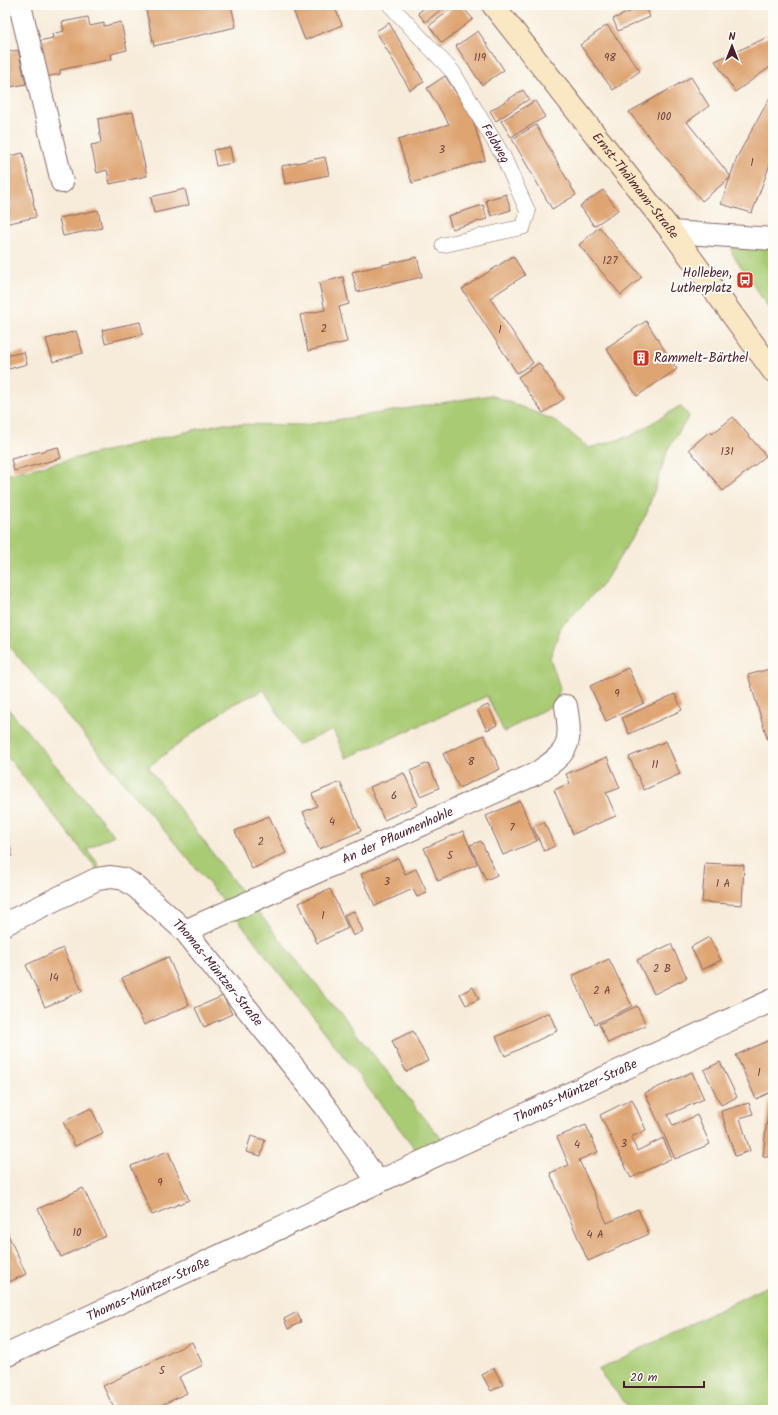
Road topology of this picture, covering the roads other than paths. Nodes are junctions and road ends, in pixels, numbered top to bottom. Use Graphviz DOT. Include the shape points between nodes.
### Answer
graph roads {
  1 [pos="16,5"];
  2 [pos="20,5"];
  3 [pos="390,5"];
  4 [pos="493,5"];
  5 [pos="5,7"];
  6 [pos="62,182"];
  7 [pos="672,232"];
  8 [pos="773,239"];
  9 [pos="443,244"];
  10 [pos="773,371"];
  11 [pos="566,706"];
  12 [pos="5,924"];
  13 [pos="185,931"];
  14 [pos="773,1000"];
  15 [pos="378,1182"];
  16 [pos="5,1356"];
  1 -- 5 [label="street"];
  2 -- 6 [label="street"];
  3 -- 9 [label="lane, Feldweg" via="453,72 503,156 528,212 523,227"];
  4 -- 7 [label="main road, Ernst-Thälmann-Straße"];
  7 -- 8 [label="street"];
  7 -- 10 [label="main road, Ernst-Thälmann-Straße"];
  11 -- 13 [label="street, An der Pflaumenhohle" via="569,727 567,746 555,762 535,774"];
  12 -- 13 [label="street, Thomas-Müntzer-Straße" via="97,879 111,876 124,879 136,887"];
  13 -- 15 [label="street, Thomas-Müntzer-Straße" via="325,1106"];
  14 -- 15 [label="street, Thomas-Müntzer-Straße"];
  15 -- 16 [label="street, Thomas-Müntzer-Straße"];
}
